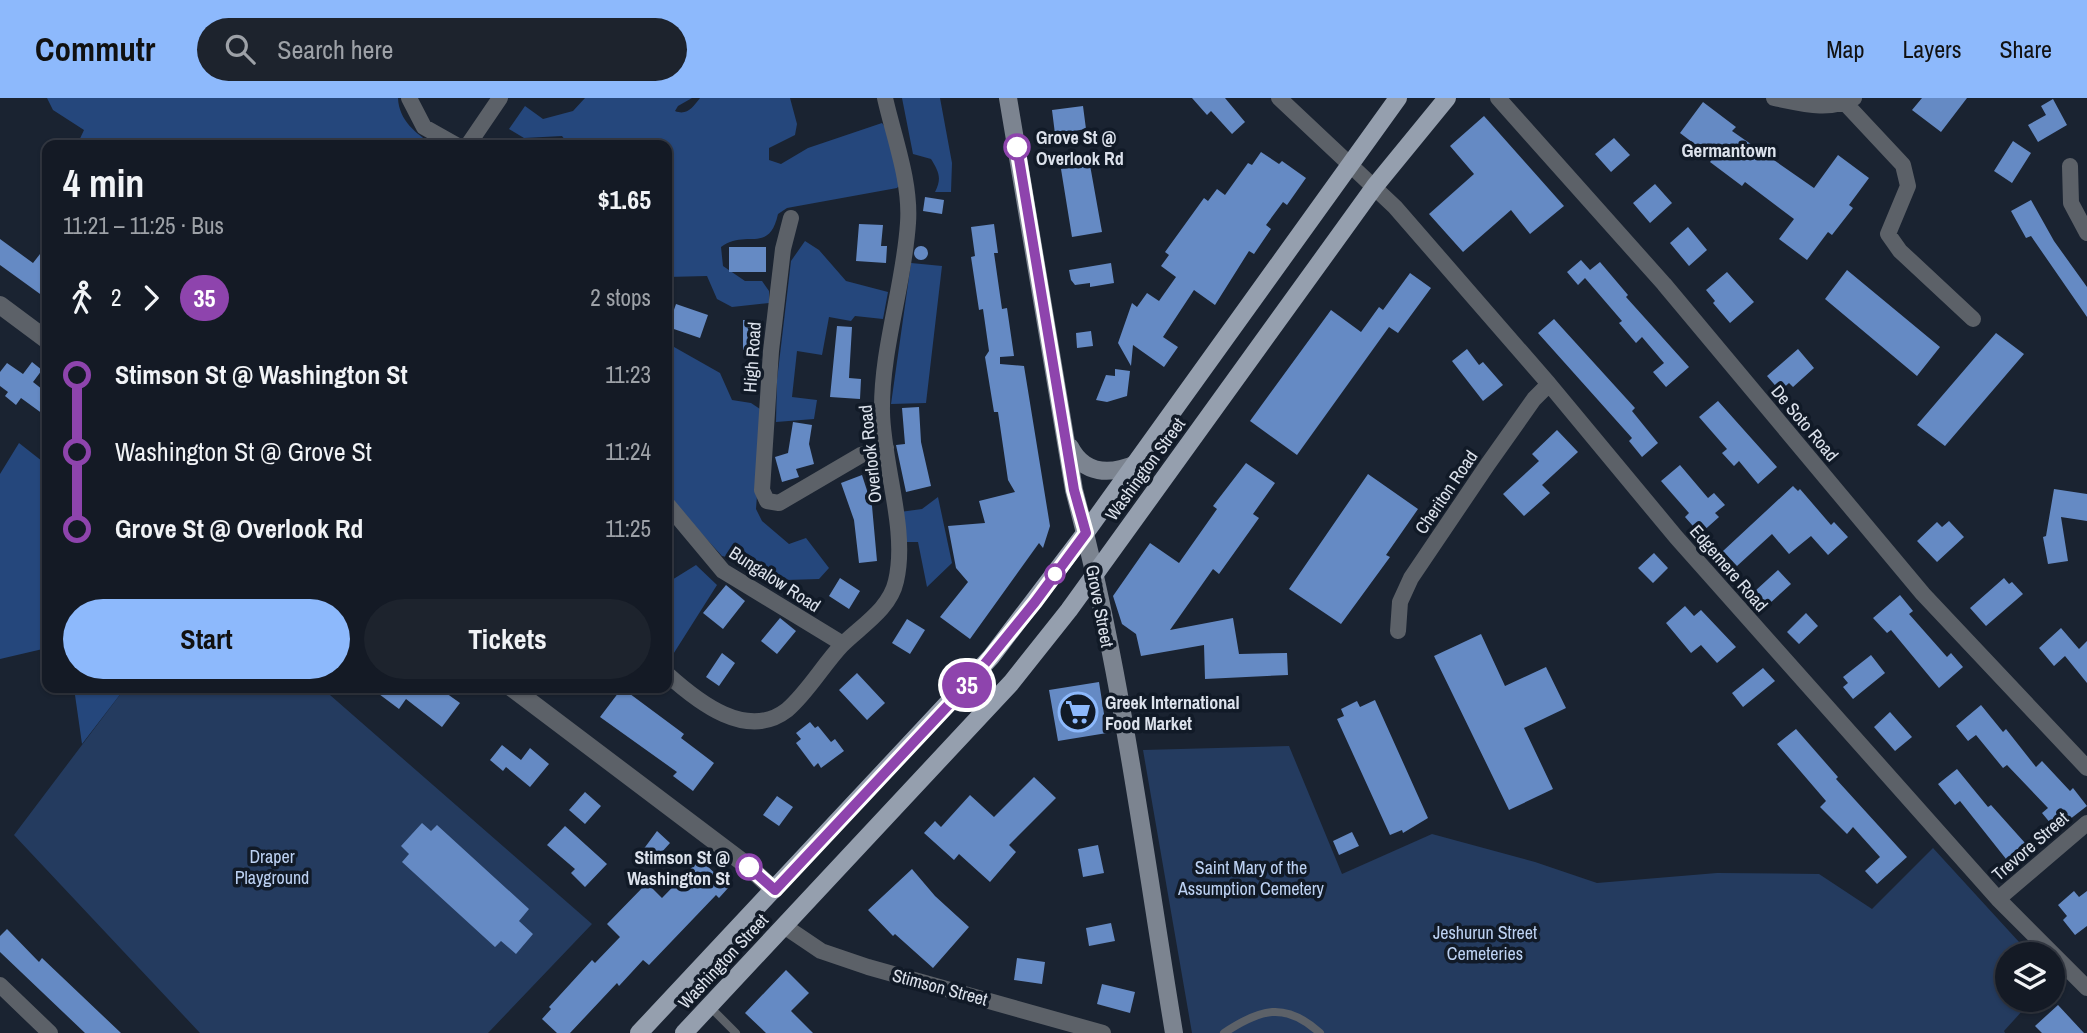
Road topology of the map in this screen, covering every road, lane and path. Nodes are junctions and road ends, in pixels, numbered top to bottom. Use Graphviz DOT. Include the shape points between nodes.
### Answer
graph roads {
  1 [pos="409,98"];
  2 [pos="500,98"];
  3 [pos="885,98"];
  4 [pos="1008,98"];
  5 [pos="1279,98"];
  6 [pos="1398,98"];
  7 [pos="1447,98"];
  8 [pos="1498,98"];
  9 [pos="1774,98"];
  10 [pos="1850,101"];
  11 [pos="447,140"];
  12 [pos="471,140"];
  13 [pos="1352,164"];
  14 [pos="2070,166"];
  15 [pos="1375,186"];
  16 [pos="792,218"];
  17 [pos="2087,233"];
  18 [pos="0,305"];
  19 [pos="1973,319"];
  20 [pos="42,336"];
  21 [pos="1549,384"];
  22 [pos="1069,444"];
  23 [pos="886,448"];
  24 [pos="1136,464"];
  25 [pos="672,510"];
  26 [pos="1086,533"];
  27 [pos="1094,574"];
  28 [pos="1398,631"];
  29 [pos="843,644"];
  30 [pos="672,679"];
  31 [pos="519,693"];
  32 [pos="2087,768"];
  33 [pos="2087,822"];
  34 [pos="775,890"];
  35 [pos="1998,899"];
  36 [pos="760,905"];
  37 [pos="799,911"];
  38 [pos="784,926"];
  39 [pos="0,985"];
  40 [pos="2087,989"];
  41 [pos="709,1006"];
  42 [pos="1230,1031"];
  43 [pos="50,1033"];
  44 [pos="639,1033"];
  45 [pos="684,1033"];
  46 [pos="736,1033"];
  47 [pos="1103,1033"];
  48 [pos="1174,1033"];
  49 [pos="1320,1033"];
  1 -- 11 [label="street" via="424,127"];
  2 -- 12 [label="street"];
  3 -- 23 [label="street, Overlook Road" via="908,211 883,390"];
  4 -- 22 [label="main road, Grove Street"];
  5 -- 13 [label="street, Edgemere Road"];
  6 -- 13 [label="main road, Washington Street"];
  7 -- 15 [label="main road, Washington Street"];
  8 -- 32 [label="street, De Soto Road" via="1664,284 1923,594"];
  9 -- 10 [label="street" via="1815,106"];
  10 -- 19 [label="street" via="1903,165 1908,186 1888,233 1899,251"];
  13 -- 15 [label="street, Edgemere Road"];
  13 -- 24 [label="main road, Washington Street"];
  14 -- 17 [label="street" via="2071,203"];
  15 -- 21 [label="street, Edgemere Road"];
  15 -- 27 [label="main road, Washington Street"];
  16 -- 23 [label="street, High Road" via="783,249 771,351 762,482 767,501 779,503 861,455"];
  18 -- 20 [label="street"];
  21 -- 28 [label="street, Cheriton Road" via="1534,399 1411,578 1400,602"];
  21 -- 35 [label="street, Edgemere Road" via="1676,537"];
  22 -- 24 [label="main road" via="1084,466 1099,471"];
  22 -- 26 [label="main road, Grove Street" via="1074,490"];
  23 -- 29 [label="street, Overlook Road" via="896,511 897,577 878,612"];
  24 -- 26 [label="main road, Washington Street"];
  25 -- 29 [label="street, Bungalow Road" via="723,571"];
  26 -- 27 [label="main road, Grove Street"];
  26 -- 34 [label="main road, Washington Street" via="970,682"];
  27 -- 37 [label="main road, Washington Street" via="996,701"];
  27 -- 48 [label="main road, Grove Street"];
  29 -- 30 [label="street, Overlook Road" via="792,705 765,722 713,709"];
  31 -- 34 [label="street"];
  33 -- 35 [label="street, Trevore Street"];
  34 -- 36 [label="main road, Washington Street"];
  34 -- 37 [label="main road"];
  35 -- 40 [label="street, Edgemere Road"];
  36 -- 38 [label="main road"];
  36 -- 44 [label="main road, Washington Street"];
  37 -- 38 [label="main road, Washington Street"];
  38 -- 41 [label="main road, Washington Street"];
  38 -- 47 [label="street, Stimson Street" via="821,951 867,967"];
  39 -- 43 [label="street"];
  41 -- 45 [label="main road, Washington Street"];
  41 -- 46 [label="lane"];
  42 -- 49 [label="lane" via="1255,1014 1273,1011 1298,1018"];
}
